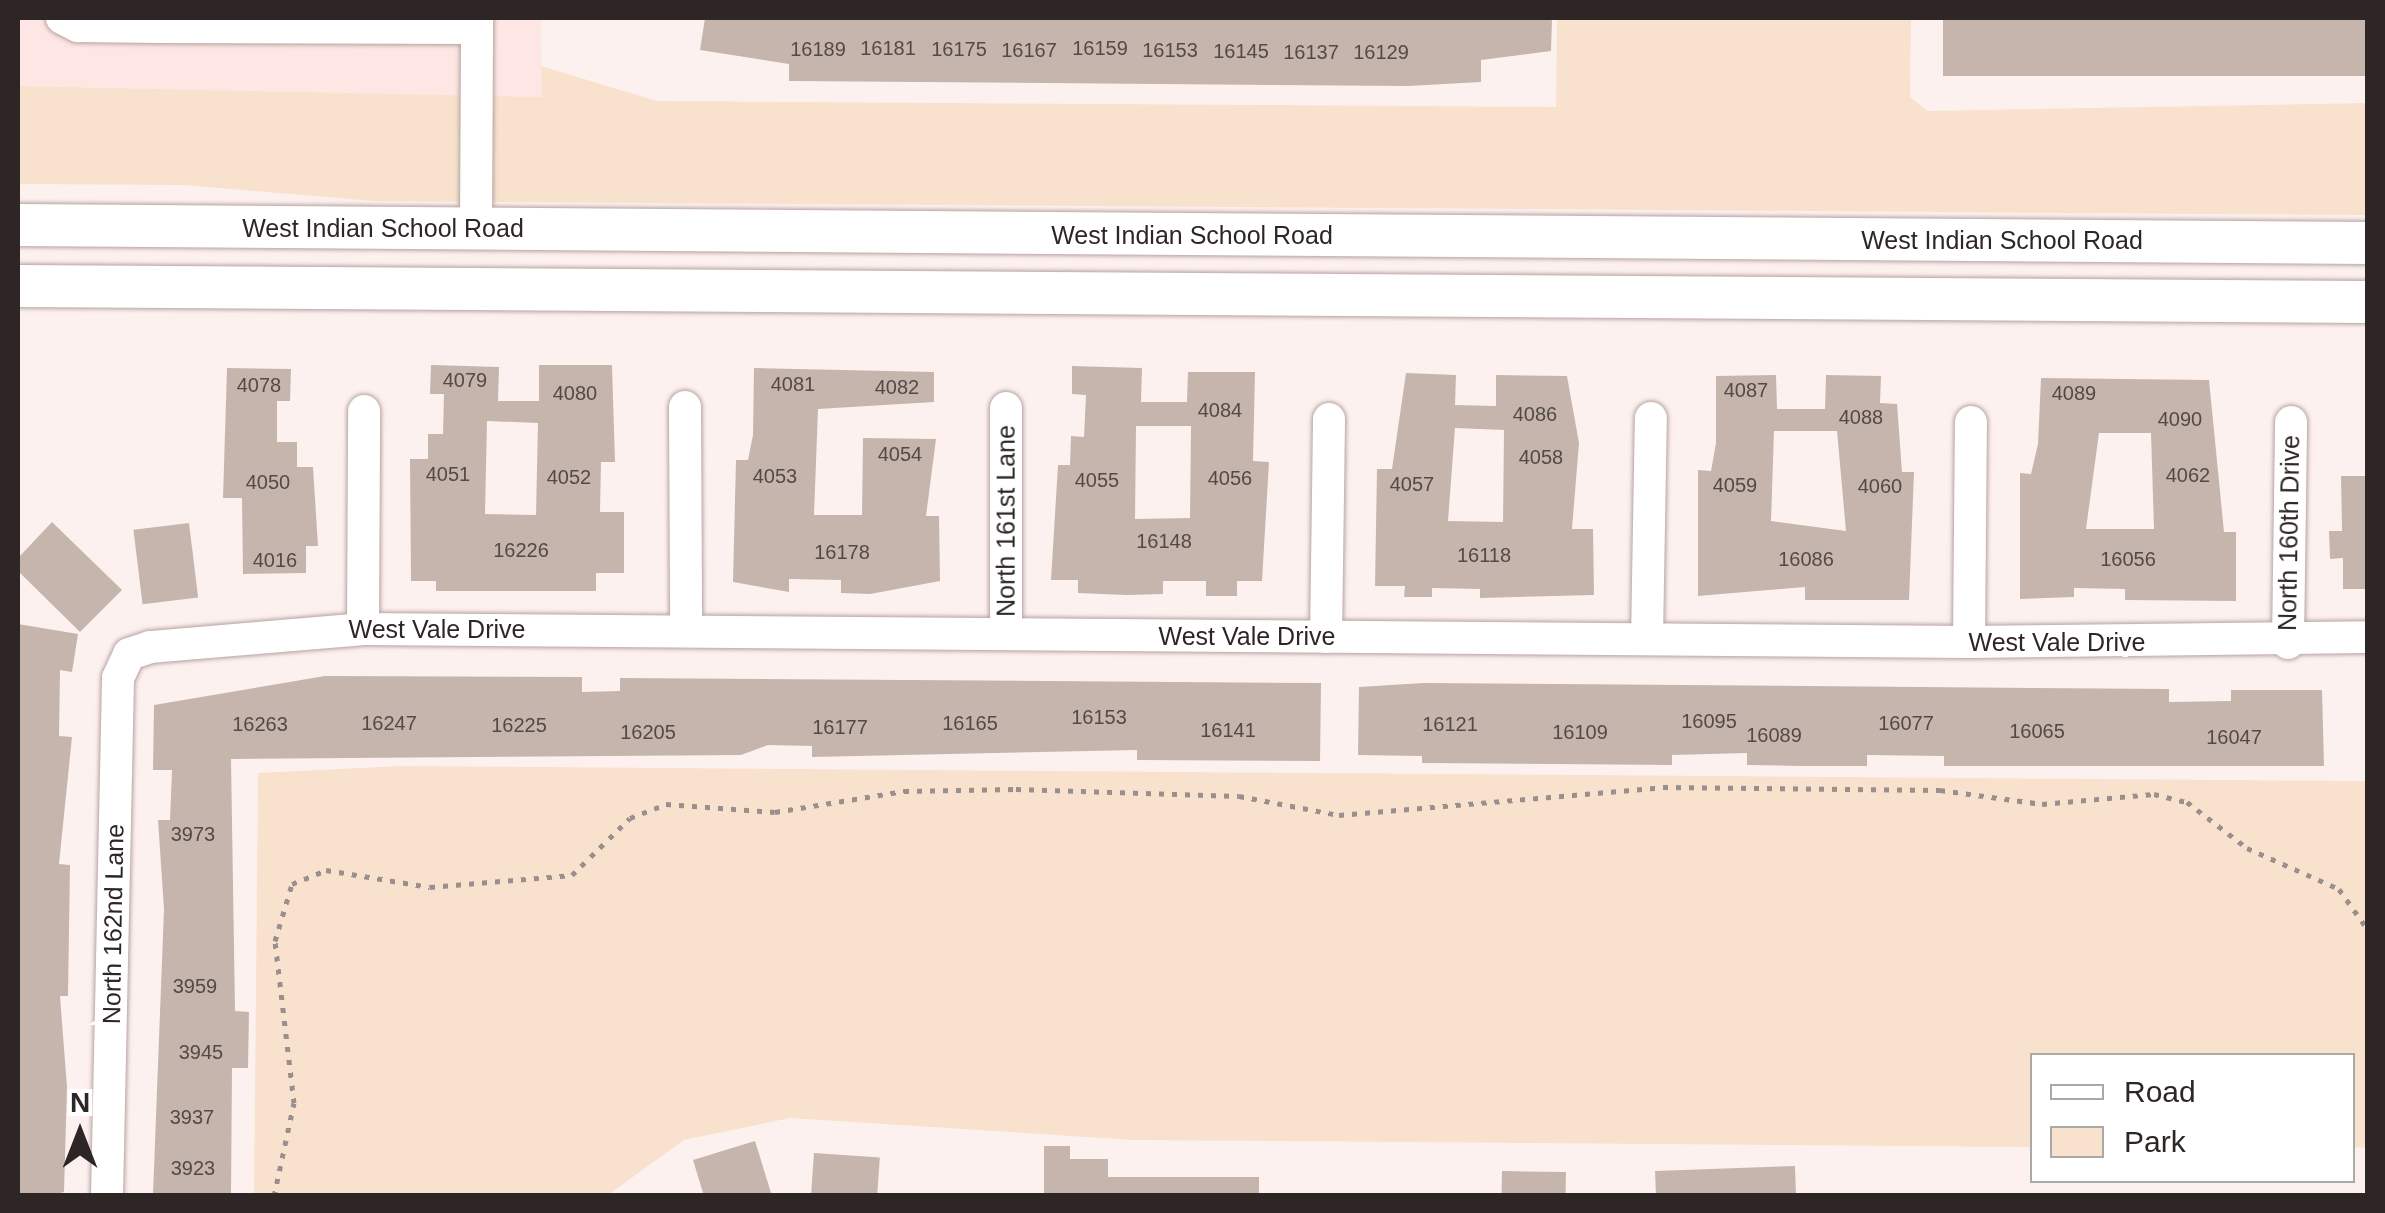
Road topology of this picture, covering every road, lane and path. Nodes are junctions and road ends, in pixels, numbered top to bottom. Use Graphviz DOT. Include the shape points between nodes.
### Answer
graph roads {
  1 [pos="62,18"];
  2 [pos="159,22"];
  3 [pos="243,22"];
  4 [pos="476,22"];
  5 [pos="18,225"];
  6 [pos="476,229"];
  7 [pos="2368,242"];
  8 [pos="18,286"];
  9 [pos="2368,302"];
  10 [pos="685,406"];
  11 [pos="1006,408"];
  12 [pos="364,411"];
  13 [pos="1651,418"];
  14 [pos="1329,420"];
  15 [pos="1971,422"];
  16 [pos="2290,422"];
  17 [pos="363,628"];
  18 [pos="686,629"];
  19 [pos="1006,634"];
  20 [pos="2368,636"];
  21 [pos="1326,637"];
  22 [pos="1647,639"];
  23 [pos="1970,642"];
  24 [pos="2288,644"];
  25 [pos="129,654"];
  26 [pos="2368,930"];
  27 [pos="2368,947"];
  28 [pos="2368,1001"];
  29 [pos="107,1196"];
  30 [pos="274,1196"];
  1 -- 2 [label="street" via="78,26"];
  2 -- 3 [label="street"];
  3 -- 4 [label="street"];
  4 -- 6 [label="street"];
  5 -- 6 [label="main road, West Indian School Road"];
  6 -- 7 [label="main road, West Indian School Road"];
  8 -- 9 [label="main road"];
  10 -- 18 [label="street"];
  11 -- 19 [label="street, North 161st Lane"];
  12 -- 17 [label="street"];
  13 -- 22 [label="street"];
  14 -- 21 [label="street"];
  15 -- 23 [label="street"];
  16 -- 24 [label="street, North 160th Drive"];
  17 -- 18 [label="street, West Vale Drive"];
  17 -- 25 [label="street, West Vale Drive"];
  18 -- 19 [label="street, West Vale Drive"];
  19 -- 21 [label="street, West Vale Drive"];
  20 -- 24 [label="street, West Vale Drive"];
  21 -- 22 [label="street, West Vale Drive"];
  22 -- 23 [label="street, West Vale Drive"];
  23 -- 24 [label="street, West Vale Drive"];
  25 -- 29 [label="street, North 162nd Lane" via="118,678"];
  26 -- 30 [label="path" via="2339,889 2247,848 2187,802 2154,794 2042,804 1940,790 1662,787 1339,814 1239,796 1033,790 904,791 775,812 666,804 630,818 572,875 430,887 326,870 292,884 274,941 294,1103"];
  27 -- 28 [label="path"];
}
